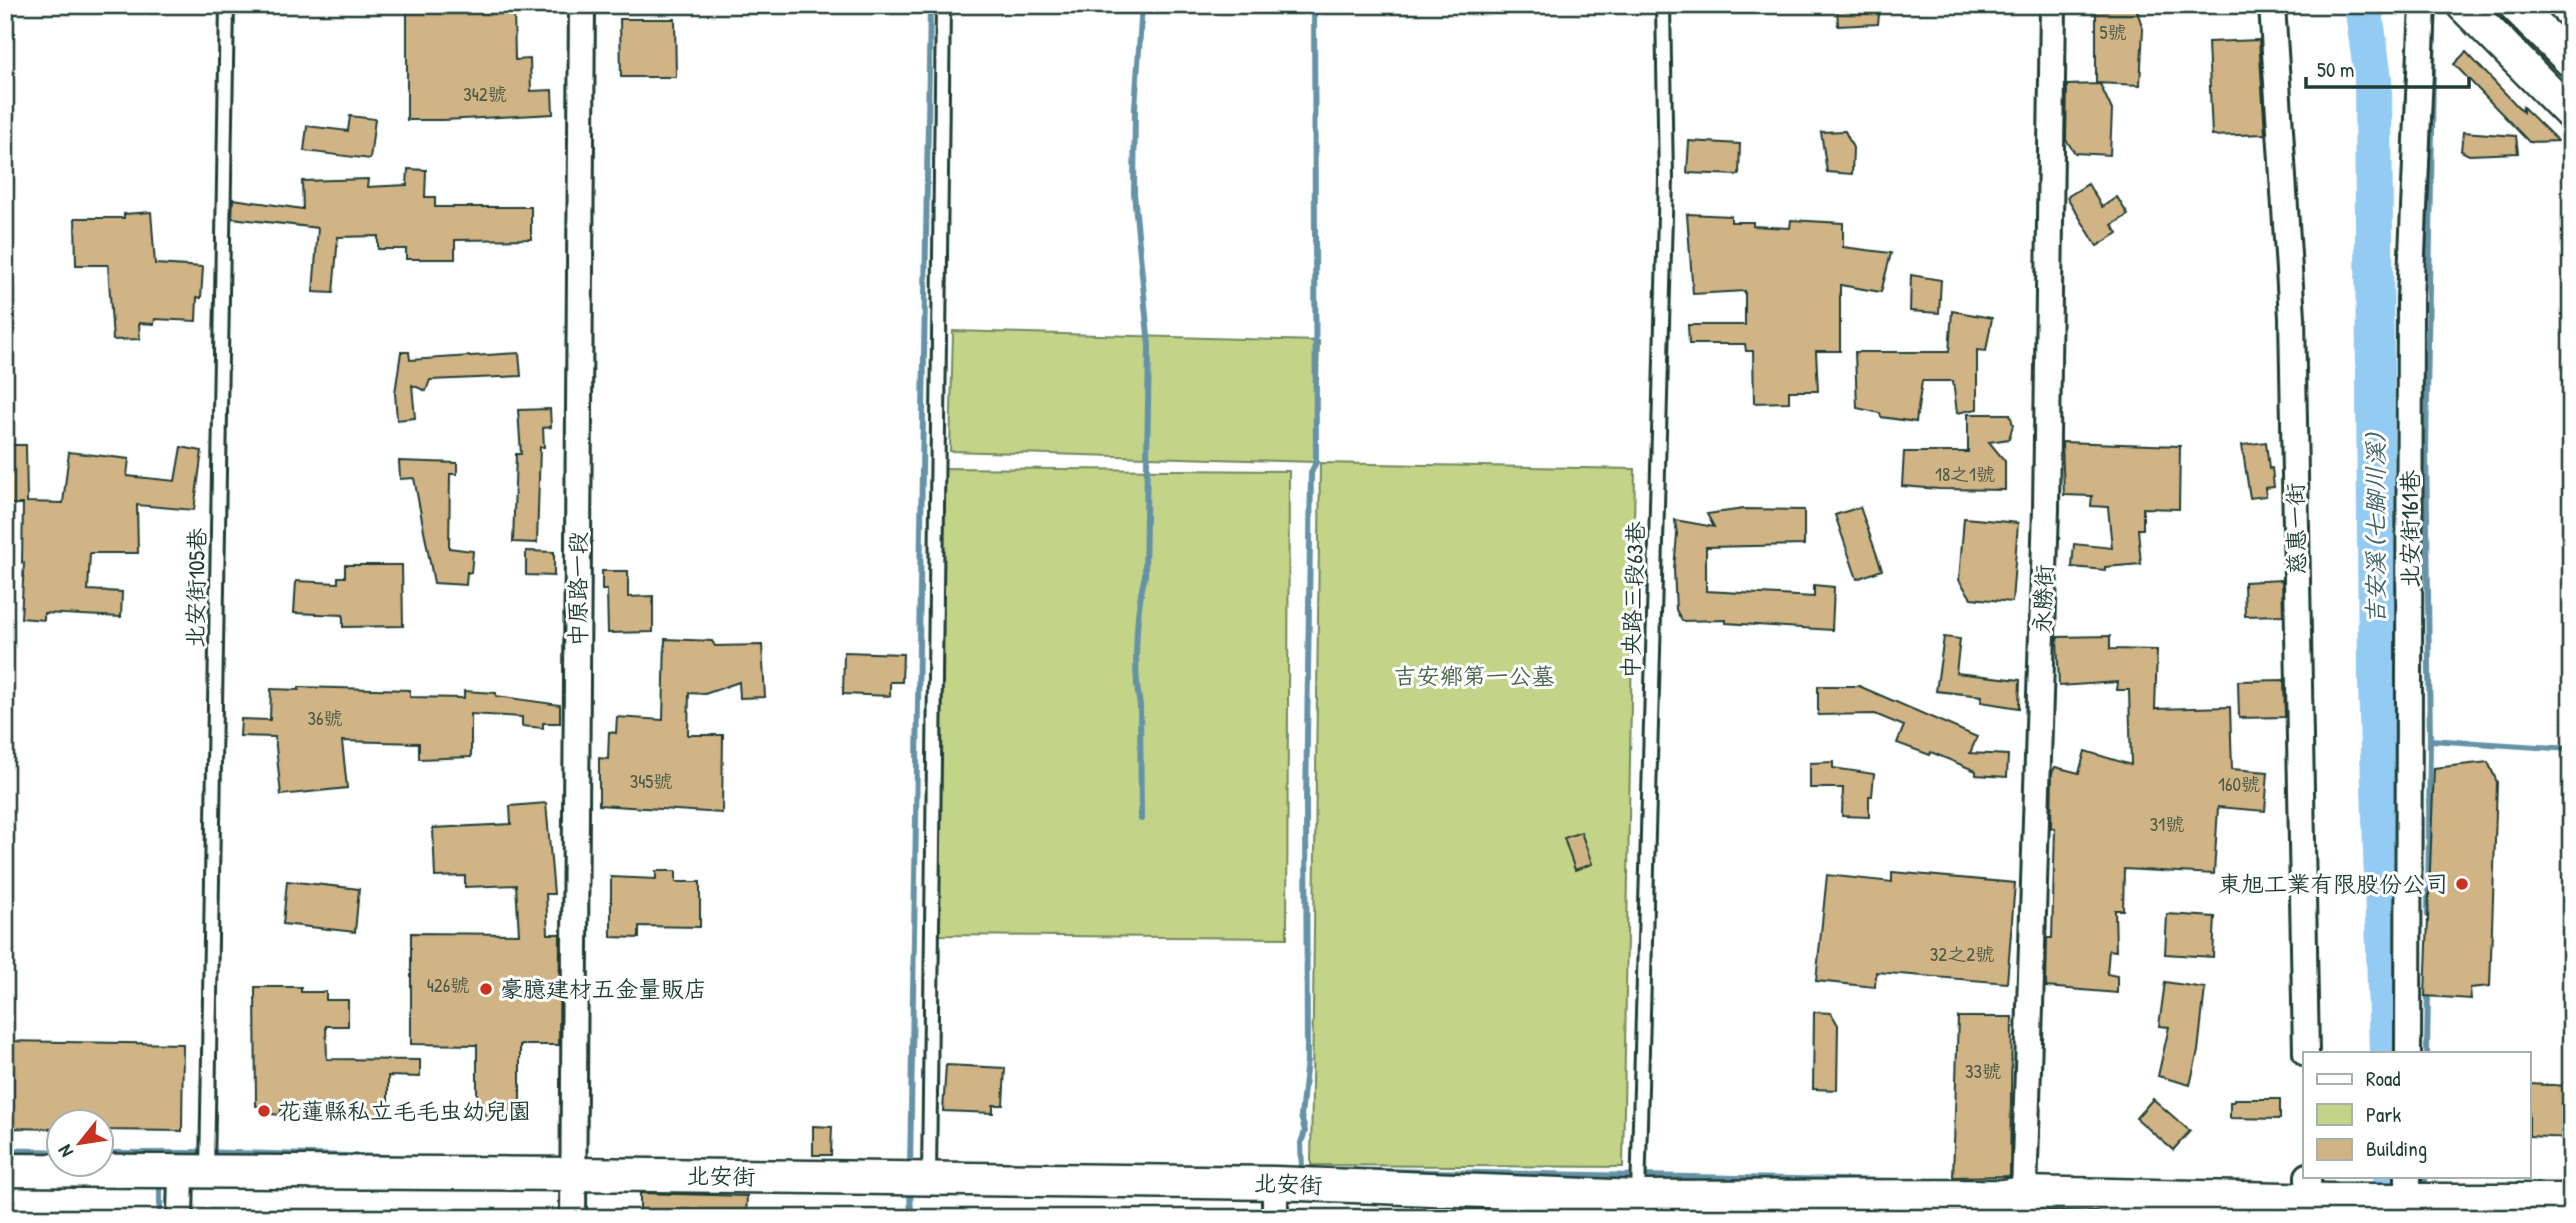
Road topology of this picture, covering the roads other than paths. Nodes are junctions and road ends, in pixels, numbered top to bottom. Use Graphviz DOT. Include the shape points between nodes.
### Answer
graph roads {
  1 [pos="227,5"];
  2 [pos="582,5"];
  3 [pos="943,5"];
  4 [pos="1663,5"];
  5 [pos="2053,5"];
  6 [pos="2272,5"];
  7 [pos="2423,5"];
  8 [pos="2463,5"];
  9 [pos="2515,5"];
  10 [pos="2571,61"];
  11 [pos="2571,114"];
  12 [pos="2306,1052"];
  13 [pos="2408,1052"];
  14 [pos="5,1170"];
  15 [pos="194,1172"];
  16 [pos="574,1174"];
  17 [pos="929,1179"];
  18 [pos="1275,1183"];
  19 [pos="2314,1198"];
  20 [pos="2402,1198"];
  21 [pos="2571,1200"];
  22 [pos="2010,1202"];
  23 [pos="1638,1207"];
  24 [pos="180,1218"];
  25 [pos="573,1218"];
  26 [pos="1275,1218"];
  1 -- 15 [label="lane, 北安街105巷"];
  2 -- 16 [label="street, 中原路一段"];
  3 -- 17 [label="lane"];
  4 -- 23 [label="lane, 中央路三段63巷" via="1666,179"];
  5 -- 22 [label="street, 永勝街" via="2046,509"];
  6 -- 12 [label="street, 慈惠一街" via="2292,317"];
  7 -- 13 [label="street, 北安街161巷" via="2410,299"];
  8 -- 11 [label="street"];
  9 -- 10 [label="street"];
  14 -- 15 [label="street, 北安街"];
  15 -- 16 [label="street, 北安街"];
  15 -- 24 [label="street"];
  16 -- 17 [label="street, 北安街"];
  16 -- 25 [label="street, 中原路一段"];
  17 -- 18 [label="street, 北安街"];
  18 -- 23 [label="street, 北安街"];
  18 -- 26 [label="street"];
  19 -- 20 [label="street, 北安街"];
  19 -- 22 [label="street, 北安街"];
  20 -- 21 [label="street, 北安街"];
  22 -- 23 [label="street, 北安街"];
}
